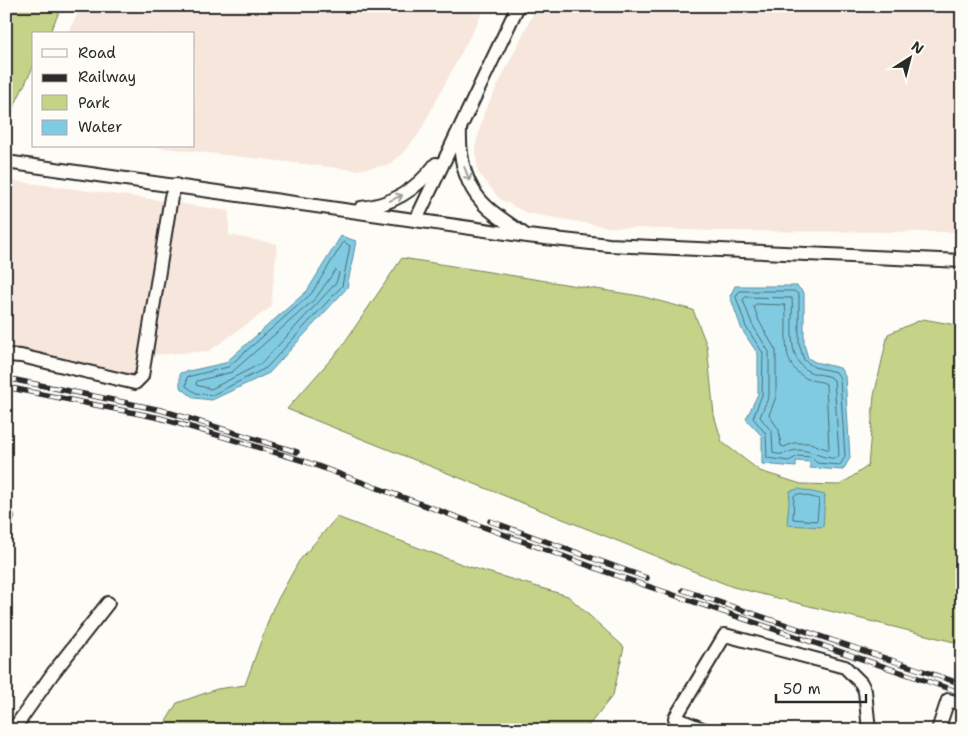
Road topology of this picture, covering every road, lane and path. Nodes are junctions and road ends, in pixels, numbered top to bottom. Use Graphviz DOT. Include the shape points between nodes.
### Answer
graph roads {
  1 [pos="518,6"];
  2 [pos="460,127"];
  3 [pos="450,144"];
  4 [pos="6,162"];
  5 [pos="176,185"];
  6 [pos="349,209"];
  7 [pos="416,220"];
  8 [pos="527,236"];
  9 [pos="962,261"];
  10 [pos="6,355"];
  11 [pos="108,603"];
  12 [pos="962,704"];
  13 [pos="13,730"];
  14 [pos="705,730"];
  15 [pos="868,730"];
  16 [pos="938,730"];
  1 -- 2 [label="street"];
  2 -- 3 [label="street"];
  2 -- 8 [label="street, one-way" via="459,153 467,178 482,202"];
  6 -- 3 [label="street, one-way" via="374,207 400,197 422,182"];
  3 -- 7 [label="street"];
  4 -- 5 [label="street"];
  5 -- 6 [label="street"];
  5 -- 10 [label="street" via="171,197 142,376 135,383"];
  6 -- 7 [label="street"];
  7 -- 8 [label="street"];
  8 -- 9 [label="street" via="609,245"];
  11 -- 13 [label="street"];
  12 -- 16 [label="street" via="948,700"];
  14 -- 15 [label="street" via="675,718 725,635 845,667 865,691"];
}
